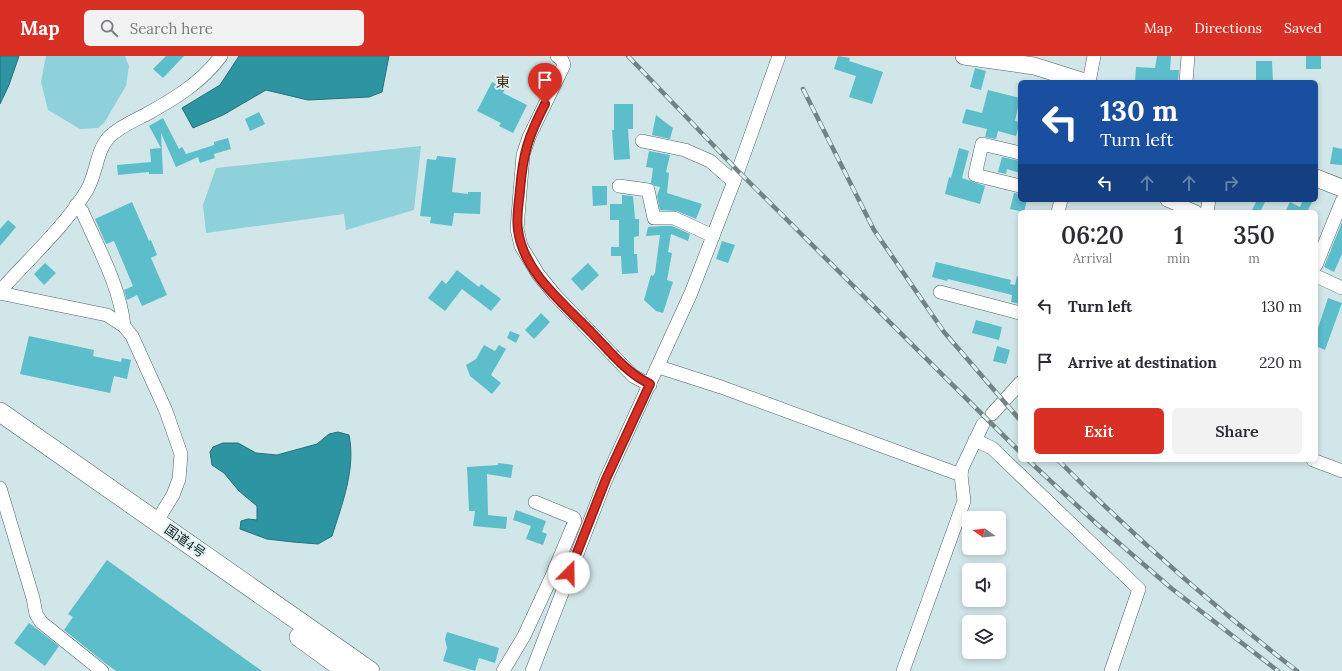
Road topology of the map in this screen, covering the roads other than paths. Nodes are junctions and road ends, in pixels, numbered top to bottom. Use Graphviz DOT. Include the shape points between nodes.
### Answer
graph roads {
  1 [pos="221,56"];
  2 [pos="557,56"];
  3 [pos="779,56"];
  4 [pos="964,56"];
  5 [pos="1094,56"];
  6 [pos="1188,56"];
  7 [pos="1079,80"];
  8 [pos="1089,80"];
  9 [pos="1186,80"];
  10 [pos="642,141"];
  11 [pos="1018,153"];
  12 [pos="1318,179"];
  13 [pos="734,182"];
  14 [pos="620,186"];
  15 [pos="1018,186"];
  16 [pos="1342,188"];
  17 [pos="1342,201"];
  18 [pos="1172,202"];
  19 [pos="76,205"];
  20 [pos="1191,210"];
  21 [pos="713,236"];
  22 [pos="1318,260"];
  23 [pos="1318,277"];
  24 [pos="1342,288"];
  25 [pos="0,292"];
  26 [pos="940,292"];
  27 [pos="1018,312"];
  28 [pos="124,326"];
  29 [pos="658,367"];
  30 [pos="650,384"];
  31 [pos="1018,385"];
  32 [pos="0,412"];
  33 [pos="992,414"];
  34 [pos="0,424"];
  35 [pos="983,424"];
  36 [pos="975,440"];
  37 [pos="1318,462"];
  38 [pos="1342,471"];
  39 [pos="961,475"];
  40 [pos="0,488"];
  41 [pos="535,502"];
  42 [pos="157,521"];
  43 [pos="516,649"];
  44 [pos="535,667"];
  45 [pos="102,671"];
  46 [pos="346,671"];
  47 [pos="370,671"];
  48 [pos="503,671"];
  49 [pos="903,671"];
  50 [pos="1111,671"];
  1 -- 19 [label="street" via="200,80 109,137 101,150 91,183"];
  2 -- 30 [label="street" via="564,65 529,137 523,156 517,228 521,246 555,295 633,376"];
  3 -- 13 [label="street"];
  4 -- 7 [label="main road" via="1034,66"];
  5 -- 8 [label="street"];
  6 -- 9 [label="street"];
  10 -- 13 [label="street" via="685,150 710,161"];
  11 -- 15 [label="street" via="982,144 974,175"];
  12 -- 16 [label="main road"];
  13 -- 21 [label="street"];
  14 -- 21 [label="street" via="648,190 654,218 674,218"];
  17 -- 22 [label="street"];
  18 -- 20 [label="street"];
  19 -- 25 [label="street"];
  19 -- 28 [label="street" via="82,211 116,289 123,309"];
  21 -- 29 [label="street" via="692,293"];
  23 -- 24 [label="street"];
  25 -- 28 [label="street" via="100,313"];
  26 -- 27 [label="street"];
  28 -- 42 [label="street" via="132,336 147,367 181,454 179,479 173,495"];
  29 -- 30 [label="street"];
  29 -- 39 [label="street" via="728,389"];
  30 -- 44 [label="street" via="606,479"];
  31 -- 33 [label="street"];
  32 -- 42 [label="highway, 国道4号"];
  34 -- 46 [label="highway, 国道4号"];
  35 -- 36 [label="street"];
  36 -- 39 [label="street"];
  36 -- 50 [label="street" via="992,448 1139,589"];
  37 -- 38 [label="street"];
  39 -- 49 [label="street" via="964,501"];
  40 -- 45 [label="street" via="36,614 41,622"];
  41 -- 43 [label="street" via="574,518 575,521 551,578"];
  42 -- 47 [label="highway, 国道4号"];
  43 -- 44 [label="street"];
  43 -- 48 [label="street"];
}
